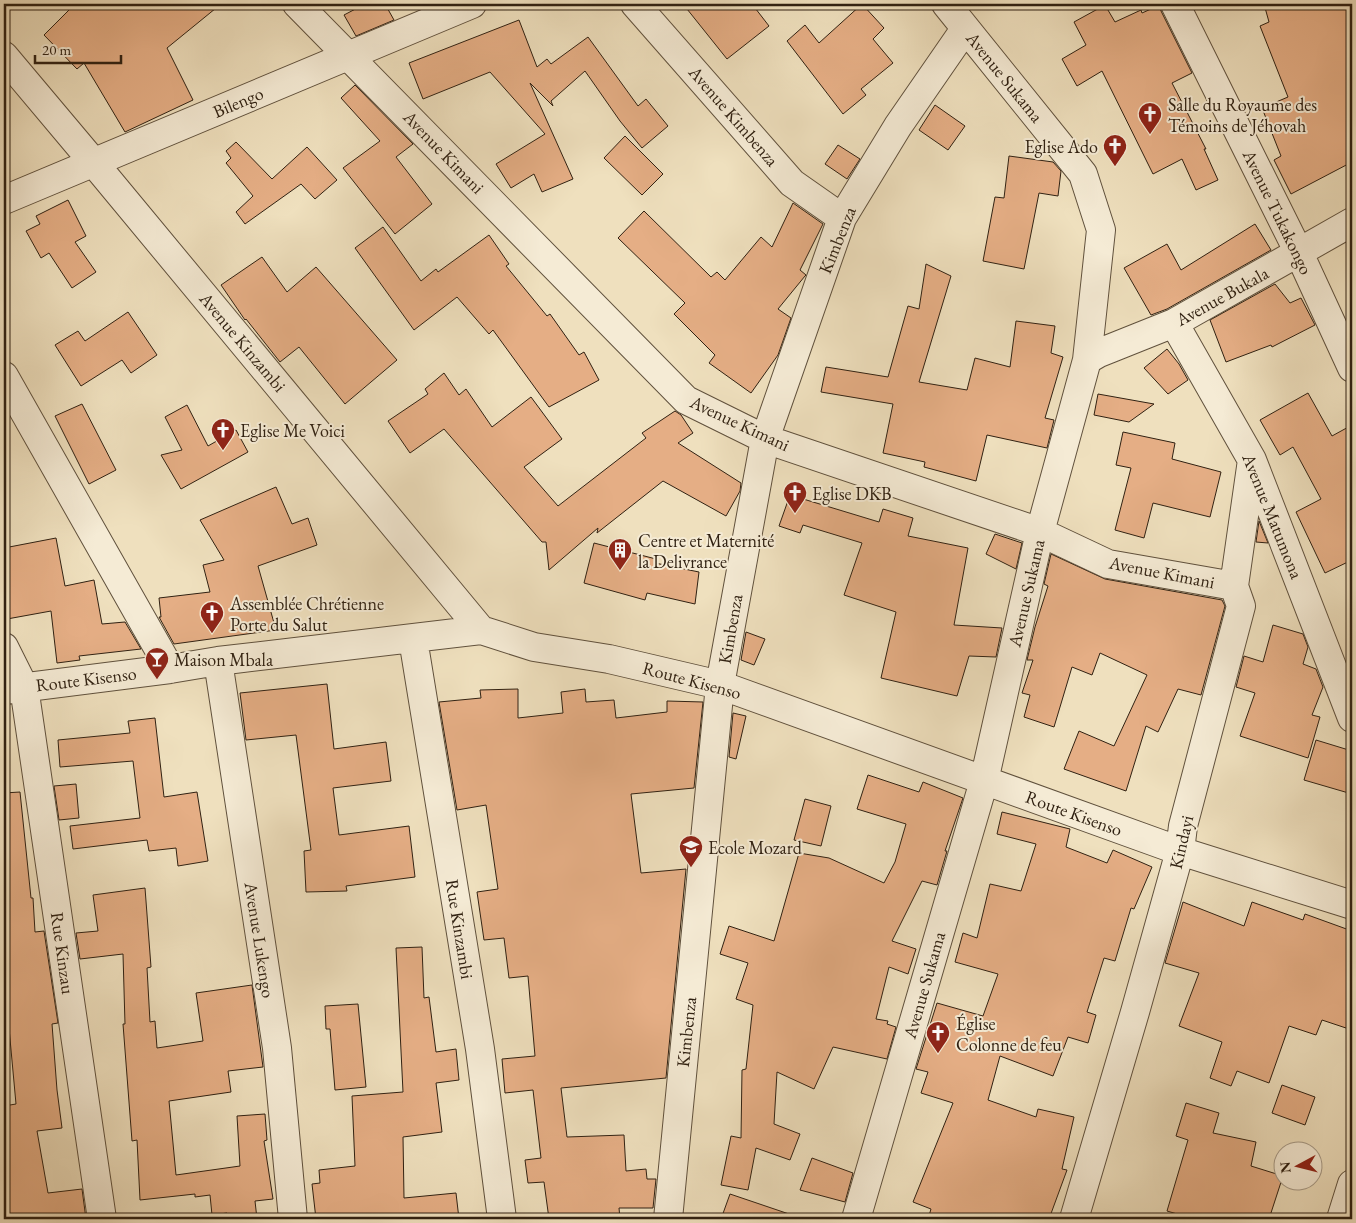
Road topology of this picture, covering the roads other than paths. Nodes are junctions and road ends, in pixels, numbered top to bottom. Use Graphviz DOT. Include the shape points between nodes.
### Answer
graph roads {
  1 [pos="297,4"];
  2 [pos="472,4"];
  3 [pos="636,4"];
  4 [pos="946,4"];
  5 [pos="1175,4"];
  6 [pos="966,29"];
  7 [pos="4,56"];
  8 [pos="349,56"];
  9 [pos="94,163"];
  10 [pos="4,200"];
  11 [pos="842,218"];
  12 [pos="1352,222"];
  13 [pos="1299,253"];
  14 [pos="1174,323"];
  15 [pos="1087,360"];
  16 [pos="1352,368"];
  17 [pos="4,376"];
  18 [pos="765,439"];
  19 [pos="1252,460"];
  20 [pos="1040,532"];
  21 [pos="1234,586"];
  22 [pos="481,630"];
  23 [pos="413,640"];
  24 [pos="4,647"];
  25 [pos="218,661"];
  26 [pos="170,669"];
  27 [pos="720,684"];
  28 [pos="14,689"];
  29 [pos="1352,718"];
  30 [pos="984,781"];
  31 [pos="1180,851"];
  32 [pos="1352,905"];
  33 [pos="1352,1184"];
  34 [pos="102,1219"];
  35 [pos="293,1219"];
  36 [pos="502,1219"];
  37 [pos="668,1219"];
  38 [pos="856,1219"];
  39 [pos="1074,1219"];
  40 [pos="1341,1219"];
  1 -- 8 [label="street, Avenue Kimani"];
  2 -- 8 [label="street, Bilengo"];
  3 -- 11 [label="street, Avenue Kimbenza" via="792,183"];
  4 -- 6 [label="street, Avenue Sukama"];
  5 -- 13 [label="street, Avenue Tukakongo"];
  6 -- 11 [label="street, Kimbenza" via="898,126"];
  6 -- 15 [label="street, Avenue Sukama" via="1083,174 1101,230"];
  7 -- 9 [label="street, Avenue Kinzambi"];
  8 -- 9 [label="street, Bilengo"];
  8 -- 18 [label="street, Avenue Kimani" via="686,400"];
  9 -- 10 [label="street, Bilengo"];
  9 -- 22 [label="street, Avenue Kinzambi"];
  11 -- 18 [label="street, Kimbenza"];
  12 -- 13 [label="street, Avenue Bukala"];
  13 -- 14 [label="street, Avenue Bukala"];
  13 -- 16 [label="street, Avenue Tukakongo"];
  14 -- 15 [label="street, Avenue Bukala"];
  14 -- 19 [label="street, Avenue Matumona"];
  15 -- 20 [label="street, Avenue Sukama"];
  17 -- 26 [label="street"];
  18 -- 20 [label="street, Avenue Kimani"];
  18 -- 27 [label="street, Kimbenza"];
  19 -- 21 [label="street, Kindayi"];
  19 -- 29 [label="street, Avenue Matumona"];
  20 -- 21 [label="street, Avenue Kimani" via="1108,564"];
  20 -- 30 [label="street, Avenue Sukama"];
  21 -- 31 [label="street, Kindayi" via="1241,606 1183,826"];
  22 -- 23 [label="street, Route Kisenso"];
  22 -- 27 [label="street, Route Kisenso" via="534,647 609,659"];
  23 -- 25 [label="street, Route Kisenso"];
  23 -- 36 [label="street, Rue Kinzambi" via="478,1040"];
  24 -- 28 [label="street, Rue Kinzau"];
  25 -- 26 [label="street, Route Kisenso"];
  25 -- 35 [label="street, Avenue Lukengo" via="277,1048"];
  26 -- 28 [label="street, Route Kisenso"];
  27 -- 30 [label="street, Route Kisenso"];
  27 -- 37 [label="street, Kimbenza"];
  28 -- 34 [label="street, Rue Kinzau"];
  30 -- 31 [label="street, Route Kisenso"];
  30 -- 38 [label="street, Avenue Sukama"];
  31 -- 32 [label="street, Route Kisenso"];
  31 -- 39 [label="street, Kindayi"];
  33 -- 40 [label="street"];
}
